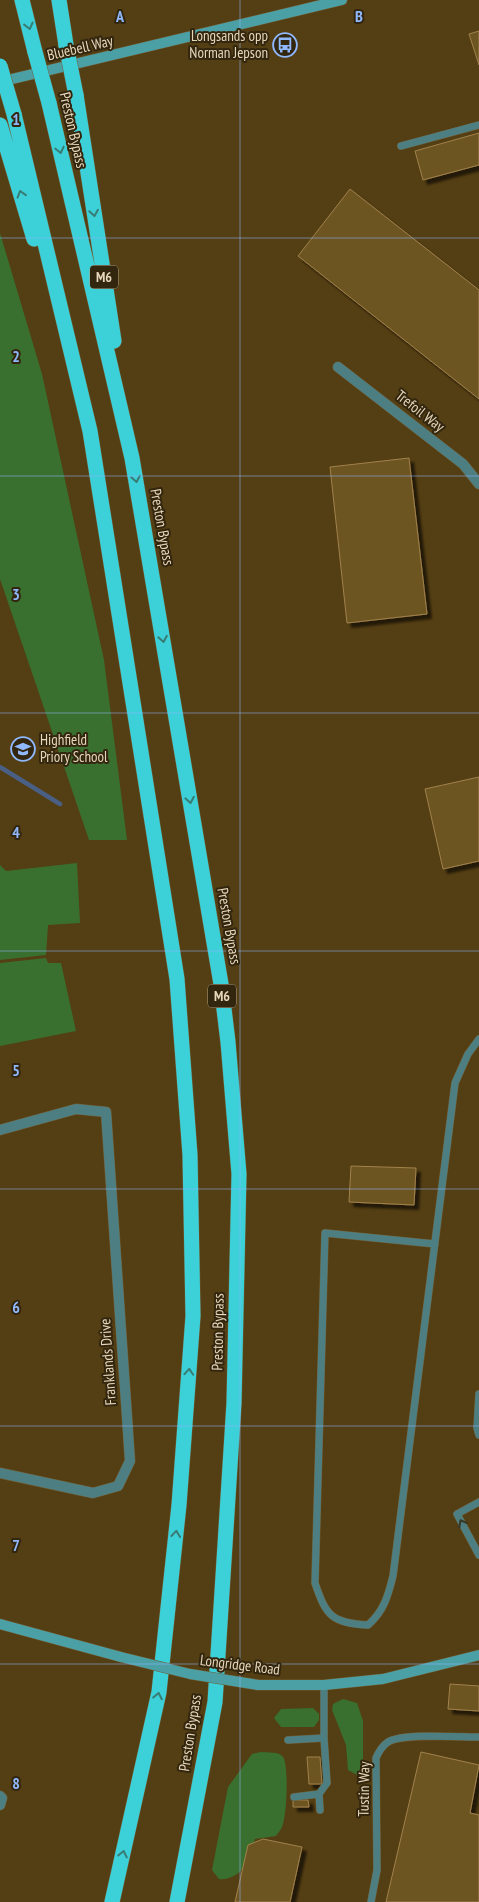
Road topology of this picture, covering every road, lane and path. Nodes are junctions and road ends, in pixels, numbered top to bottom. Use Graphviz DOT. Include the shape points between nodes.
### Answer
graph roads {
  1 [pos="22,0"];
  2 [pos="59,0"];
  3 [pos="342,0"];
  4 [pos="0,66"];
  5 [pos="0,82"];
  6 [pos="0,125"];
  7 [pos="479,125"];
  8 [pos="401,146"];
  9 [pos="338,367"];
  10 [pos="84,408"];
  11 [pos="132,458"];
  12 [pos="479,484"];
  13 [pos="479,1039"];
  14 [pos="0,1130"];
  15 [pos="435,1244"];
  16 [pos="479,1394"];
  17 [pos="479,1435"];
  18 [pos="0,1474"];
  19 [pos="479,1502"];
  20 [pos="479,1556"];
  21 [pos="0,1624"];
  22 [pos="479,1655"];
  23 [pos="324,1686"];
  24 [pos="479,1737"];
  25 [pos="324,1738"];
  26 [pos="288,1740"];
  27 [pos="319,1794"];
  28 [pos="0,1796"];
  29 [pos="294,1797"];
  30 [pos="0,1805"];
  31 [pos="320,1810"];
  32 [pos="112,1902"];
  33 [pos="177,1902"];
  34 [pos="371,1902"];
  1 -- 11 [label="highway, Preston Bypass / M6, one-way, bridge"];
  2 -- 11 [label="highway, M6, one-way, bridge"];
  3 -- 5 [label="main road, Bluebell Way"];
  4 -- 10 [label="highway, Preston Bypass, bridge"];
  10 -- 6 [label="highway, one-way"];
  7 -- 8 [label="lane"];
  9 -- 12 [label="street, Trefoil Way" via="463,464"];
  32 -- 10 [label="highway, Preston Bypass, one-way" via="159,1692 179,1505 193,1316 190,1155 177,979"];
  11 -- 33 [label="highway, Preston Bypass / M6, one-way" via="221,984 238,1174 234,1403 215,1702"];
  13 -- 15 [label="lane" via="455,1083"];
  14 -- 18 [label="street, Franklands Drive" via="76,1109 106,1112 130,1461 118,1486 107,1491 93,1492"];
  15 -- 15 [label="lane" via="393,1576 387,1600 379,1616 368,1625 337,1621 323,1607 314,1583 325,1233"];
  16 -- 17 [label="lane"];
  20 -- 19 [label="lane, one-way" via="456,1514"];
  21 -- 23 [label="main road, Longridge Road, bridge" via="190,1674 258,1685"];
  22 -- 23 [label="main road, Longridge Road" via="383,1679"];
  23 -- 25 [label="lane"];
  24 -- 34 [label="lane, Tustin Way" via="402,1738 389,1741 381,1748 376,1758 377,1870"];
  25 -- 26 [label="lane"];
  25 -- 27 [label="lane" via="327,1783"];
  27 -- 29 [label="lane"];
  27 -- 31 [label="lane"];
  28 -- 30 [label="street"];
}
